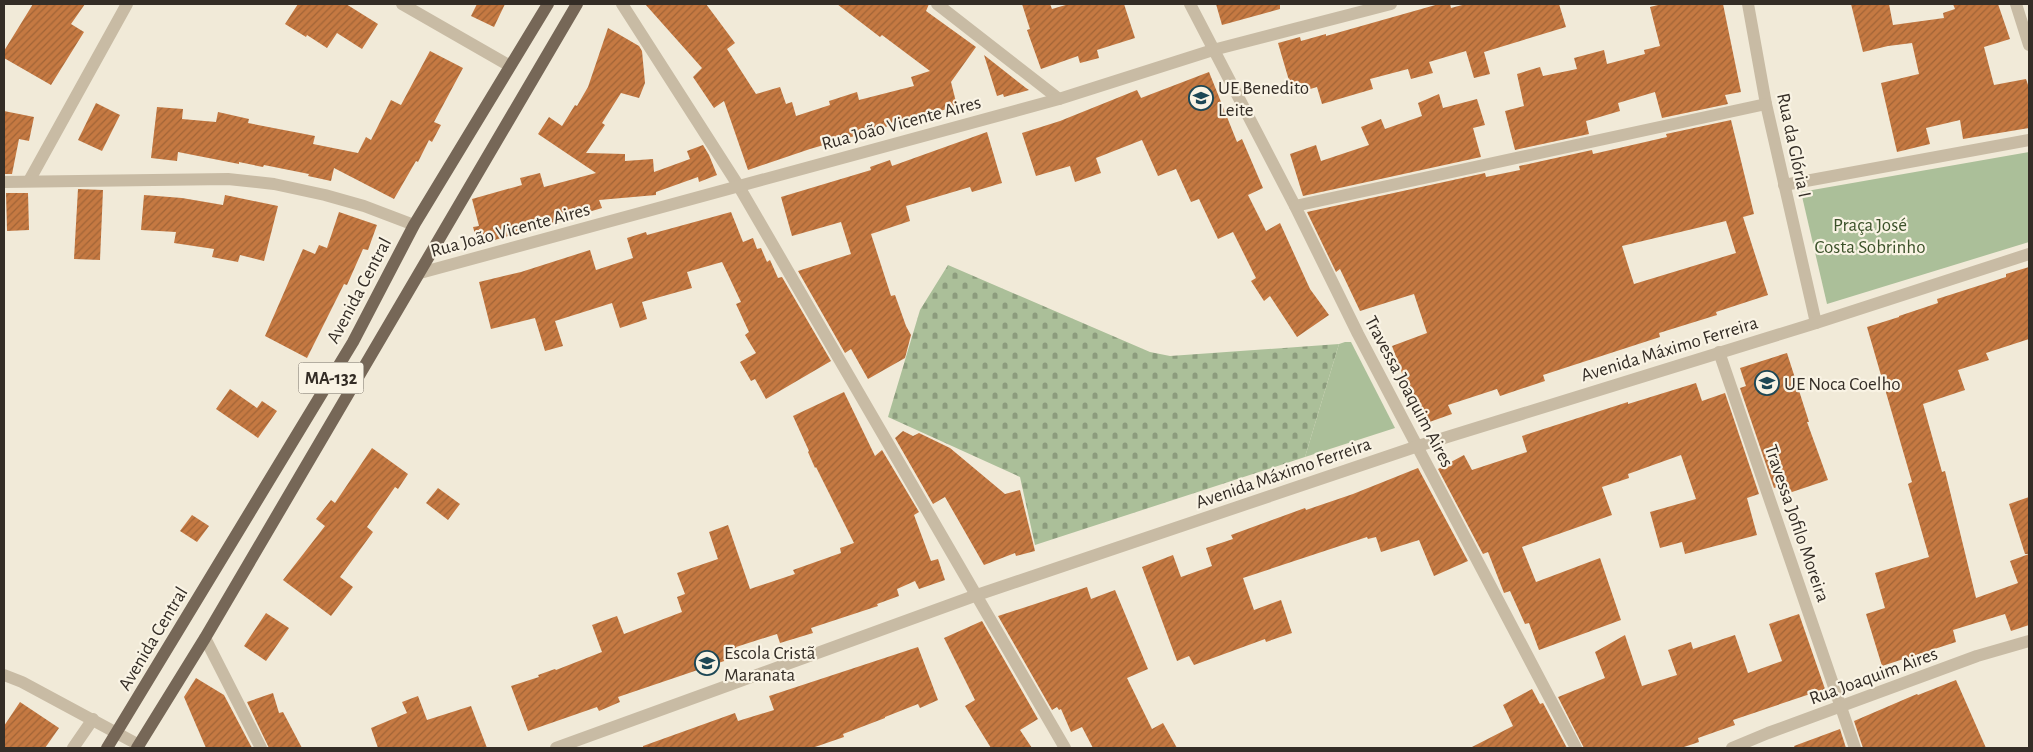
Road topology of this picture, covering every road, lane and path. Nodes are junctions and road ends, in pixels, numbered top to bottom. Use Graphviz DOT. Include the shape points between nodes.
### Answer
graph roads {
  1 [pos="127,4"];
  2 [pos="402,4"];
  3 [pos="548,4"];
  4 [pos="577,4"];
  5 [pos="622,4"];
  6 [pos="937,4"];
  7 [pos="1190,4"];
  8 [pos="1390,4"];
  9 [pos="1748,4"];
  10 [pos="2016,4"];
  11 [pos="2029,45"];
  12 [pos="1212,50"];
  13 [pos="510,66"];
  14 [pos="1059,99"];
  15 [pos="1766,104"];
  16 [pos="2029,140"];
  17 [pos="29,181"];
  18 [pos="4,182"];
  19 [pos="738,185"];
  20 [pos="1784,185"];
  21 [pos="1295,206"];
  22 [pos="414,225"];
  23 [pos="2029,254"];
  24 [pos="420,273"];
  25 [pos="1816,323"];
  26 [pos="1720,352"];
  27 [pos="1418,446"];
  28 [pos="977,595"];
  29 [pos="205,638"];
  30 [pos="2029,641"];
  31 [pos="4,675"];
  32 [pos="1840,707"];
  33 [pos="93,719"];
  34 [pos="117,732"];
  35 [pos="138,747"];
  36 [pos="74,748"];
  37 [pos="107,748"];
  38 [pos="261,748"];
  39 [pos="556,748"];
  40 [pos="1065,748"];
  41 [pos="1576,748"];
  42 [pos="1732,748"];
  43 [pos="1855,748"];
  1 -- 17 [label="street"];
  2 -- 13 [label="street"];
  3 -- 13 [label="main road, Avenida Central / MA-132"];
  4 -- 24 [label="main road, MA-132"];
  5 -- 19 [label="street"];
  6 -- 14 [label="street"];
  7 -- 12 [label="street, Travessa Joaquim Aires"];
  8 -- 12 [label="street, Rua João Vicente Aires"];
  9 -- 15 [label="street, Rua da Glória I"];
  10 -- 11 [label="street"];
  12 -- 14 [label="street, Rua João Vicente Aires"];
  12 -- 21 [label="street, Travessa Joaquim Aires"];
  13 -- 22 [label="main road, Avenida Central / MA-132"];
  14 -- 19 [label="street, Rua João Vicente Aires"];
  15 -- 20 [label="street, Rua da Glória I"];
  15 -- 21 [label="street"];
  16 -- 20 [label="street"];
  17 -- 18 [label="street"];
  17 -- 22 [label="street" via="228,179 274,184 325,194"];
  19 -- 24 [label="street, Rua João Vicente Aires"];
  19 -- 28 [label="street"];
  20 -- 25 [label="street, Rua da Glória I"];
  21 -- 27 [label="street, Travessa Joaquim Aires"];
  22 -- 34 [label="main road, Avenida Central / MA-132" via="353,342"];
  23 -- 25 [label="street, Avenida Máximo Ferreira"];
  24 -- 29 [label="main road, MA-132"];
  25 -- 26 [label="street, Avenida Máximo Ferreira"];
  26 -- 27 [label="street, Avenida Máximo Ferreira"];
  26 -- 32 [label="street, Travessa Jofilo Moreira"];
  27 -- 28 [label="street, Avenida Máximo Ferreira"];
  27 -- 41 [label="street, Travessa Joaquim Aires"];
  28 -- 39 [label="street, Avenida Máximo Ferreira"];
  28 -- 40 [label="street"];
  29 -- 35 [label="main road, MA-132"];
  29 -- 38 [label="street"];
  30 -- 32 [label="street, Rua Joaquim Aires" via="1977,656"];
  31 -- 33 [label="street"];
  32 -- 42 [label="street, Rua Joaquim Aires"];
  32 -- 43 [label="street, Travessa Jofilo Moreira"];
  33 -- 34 [label="street"];
  33 -- 36 [label="street"];
  34 -- 35 [label="street"];
  34 -- 37 [label="main road, Avenida Central / MA-132"];
}
